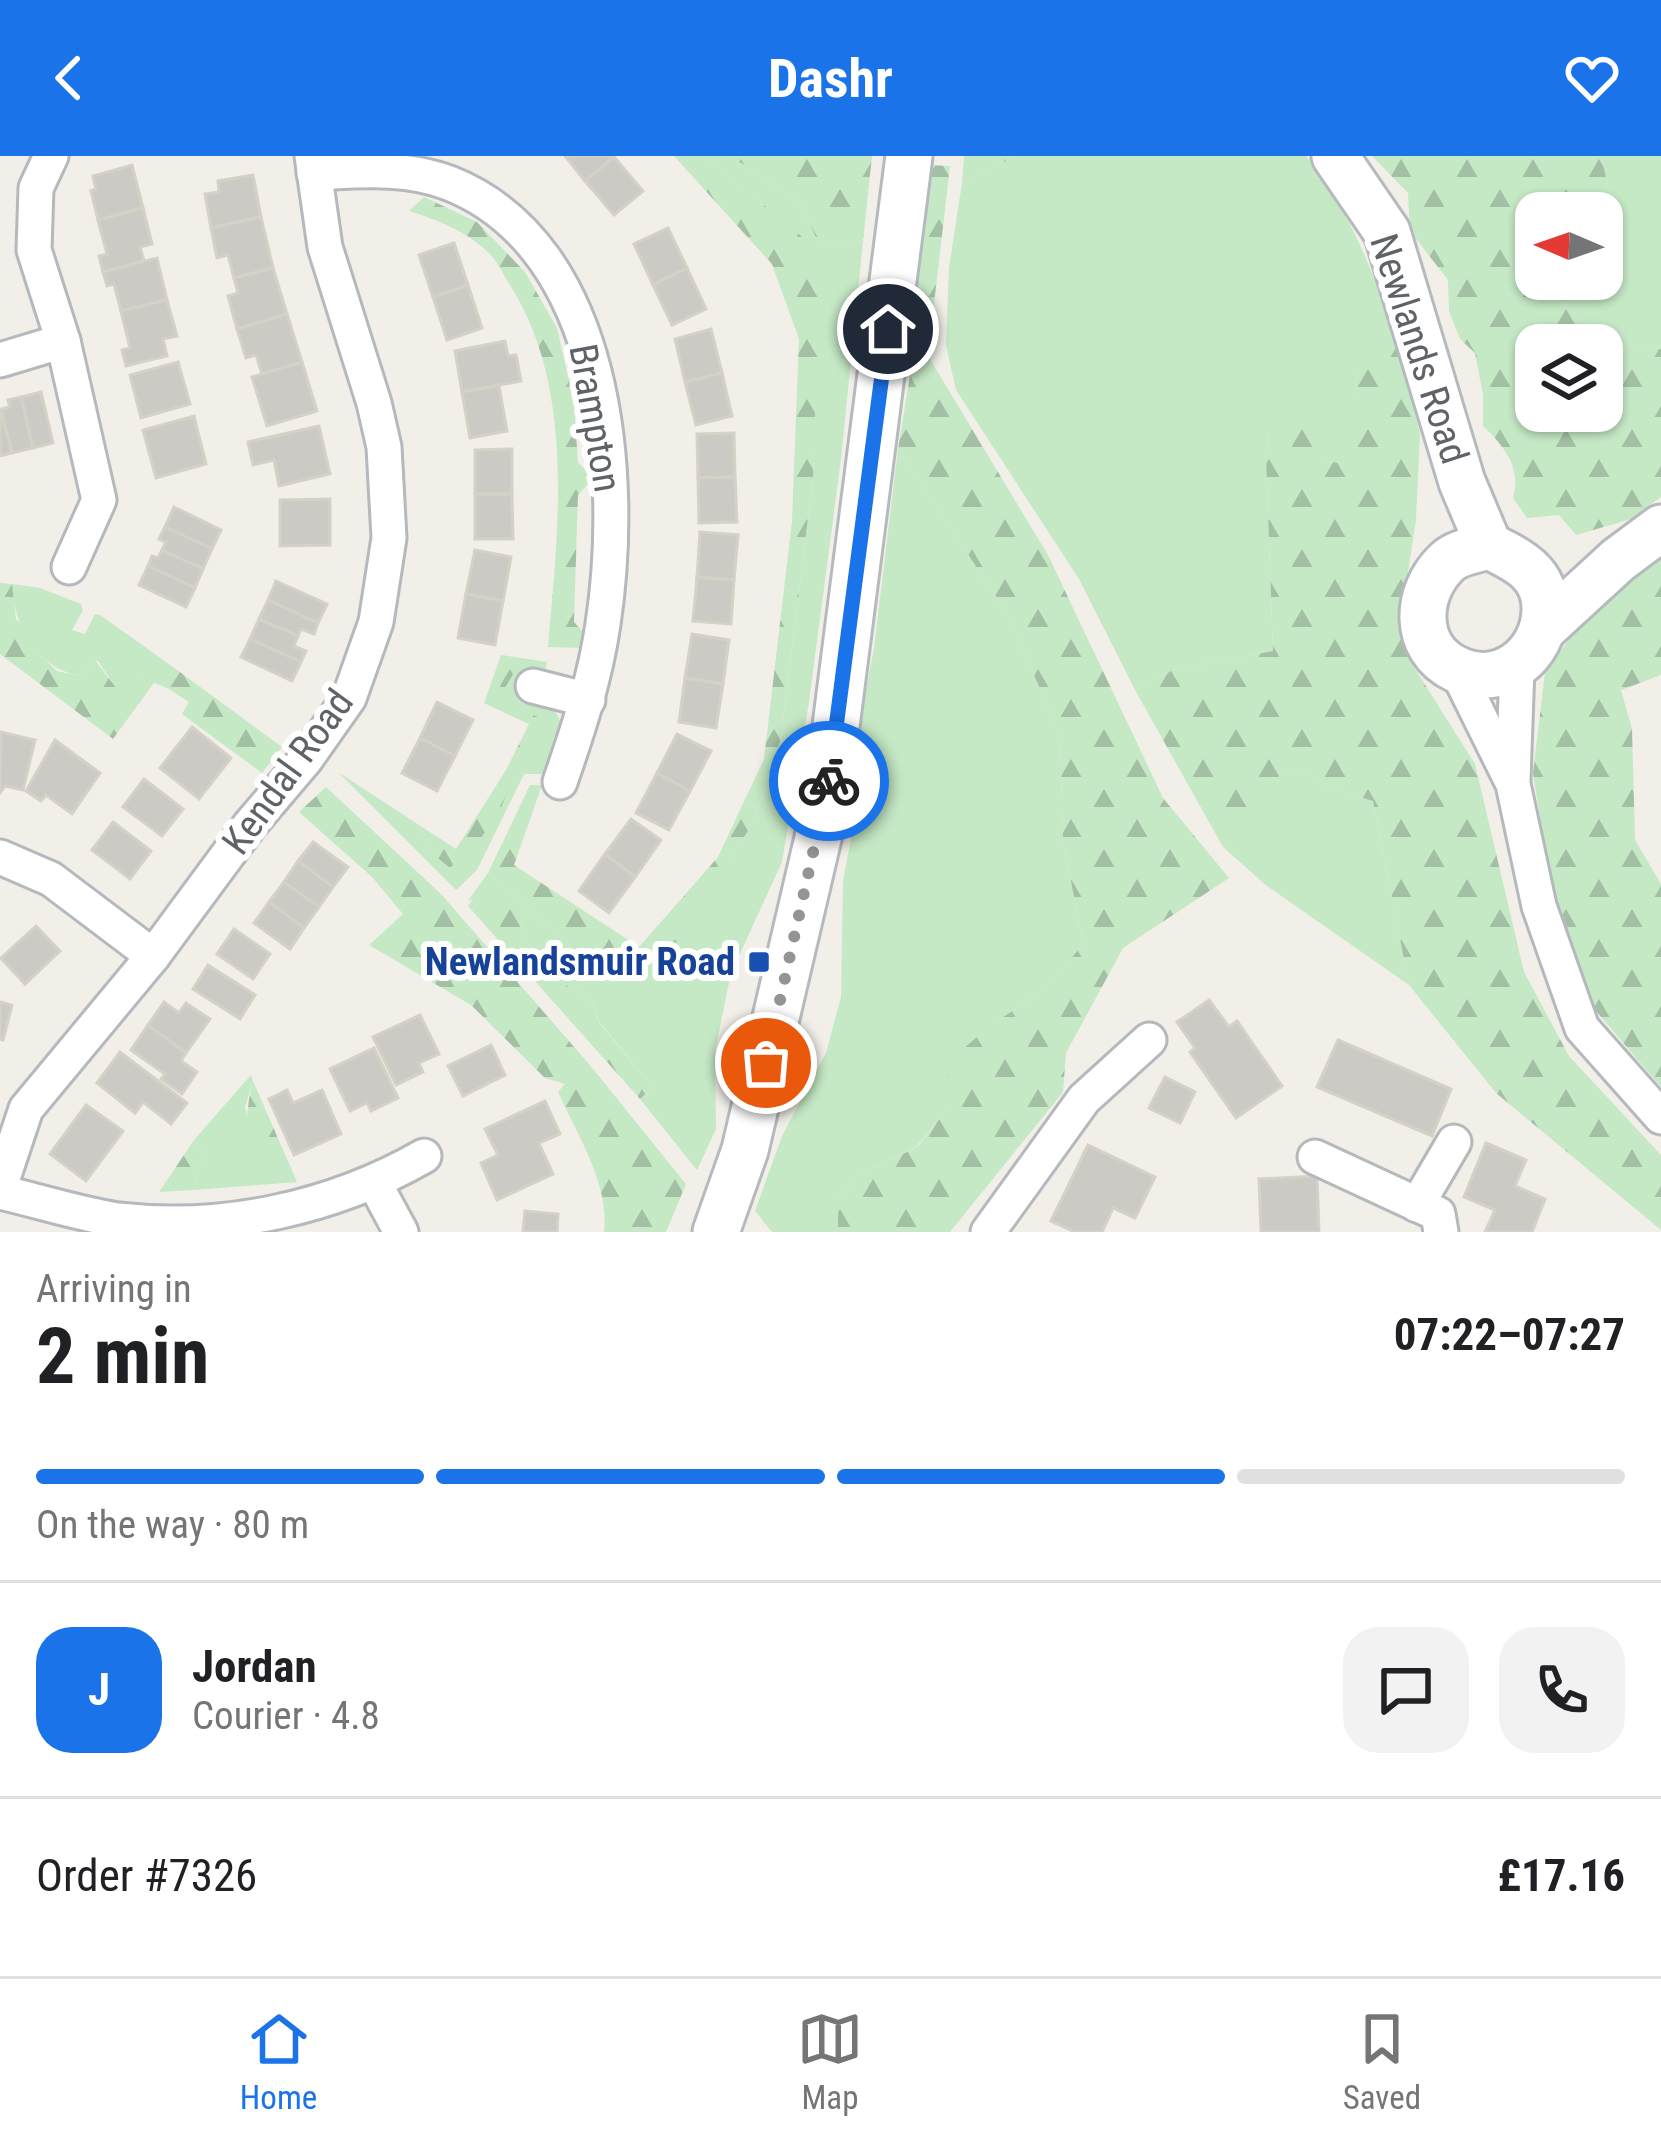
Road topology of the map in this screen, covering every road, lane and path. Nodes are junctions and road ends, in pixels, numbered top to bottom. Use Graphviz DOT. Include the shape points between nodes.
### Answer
graph roads {
  1 [pos="51,156"];
  2 [pos="909,156"];
  3 [pos="1335,156"];
  4 [pos="313,165"];
  5 [pos="63,341"];
  6 [pos="0,360"];
  7 [pos="1462,482"];
  8 [pos="1661,528"];
  9 [pos="1506,554"];
  10 [pos="1618,560"];
  11 [pos="69,567"];
  12 [pos="1431,580"];
  13 [pos="1544,628"];
  14 [pos="1517,668"];
  15 [pos="1456,669"];
  16 [pos="532,686"];
  17 [pos="588,700"];
  18 [pos="560,782"];
  19 [pos="1513,784"];
  20 [pos="0,857"];
  21 [pos="153,956"];
  22 [pos="1149,1040"];
  23 [pos="1661,1117"];
  24 [pos="1454,1142"];
  25 [pos="424,1156"];
  26 [pos="1315,1157"];
  27 [pos="375,1184"];
  28 [pos="0,1190"];
  29 [pos="1417,1205"];
  30 [pos="401,1232"];
  31 [pos="716,1232"];
  32 [pos="988,1232"];
  33 [pos="1441,1232"];
  1 -- 5 [label="street" via="36,188 34,250"];
  2 -- 31 [label="street" via="826,804 746,1150"];
  3 -- 7 [label="street, Newlands Road" via="1387,232"];
  4 -- 17 [label="street, Brampton" via="416,173 476,195 526,235 566,296 598,388 611,505"];
  4 -- 21 [label="street, Kendal Road" via="325,248 384,447 389,538 376,622 349,698"];
  5 -- 6 [label="street"];
  5 -- 11 [label="street" via="98,500"];
  7 -- 9 [label="street, Newlands Road"];
  7 -- 12 [label="street, Newlands Road"];
  8 -- 10 [label="street"];
  9 -- 10 [label="street"];
  9 -- 12 [label="street" via="1450,557"];
  9 -- 13 [label="street" via="1538,579"];
  10 -- 13 [label="street"];
  12 -- 15 [label="street" via="1421,603 1426,638"];
  13 -- 14 [label="street"];
  14 -- 15 [label="street" via="1478,675"];
  14 -- 19 [label="street"];
  15 -- 19 [label="street"];
  16 -- 17 [label="street"];
  17 -- 18 [label="street, Brampton"];
  19 -- 23 [label="street" via="1540,906 1582,1028"];
  20 -- 21 [label="street" via="51,879"];
  21 -- 28 [label="street, Kendal Road" via="26,1109"];
  22 -- 32 [label="street" via="1084,1099"];
  24 -- 29 [label="street"];
  25 -- 27 [label="street"];
  26 -- 29 [label="street"];
  27 -- 28 [label="street" via="216,1224 120,1220"];
  27 -- 30 [label="street"];
  29 -- 33 [label="street" via="1438,1214"];
}
